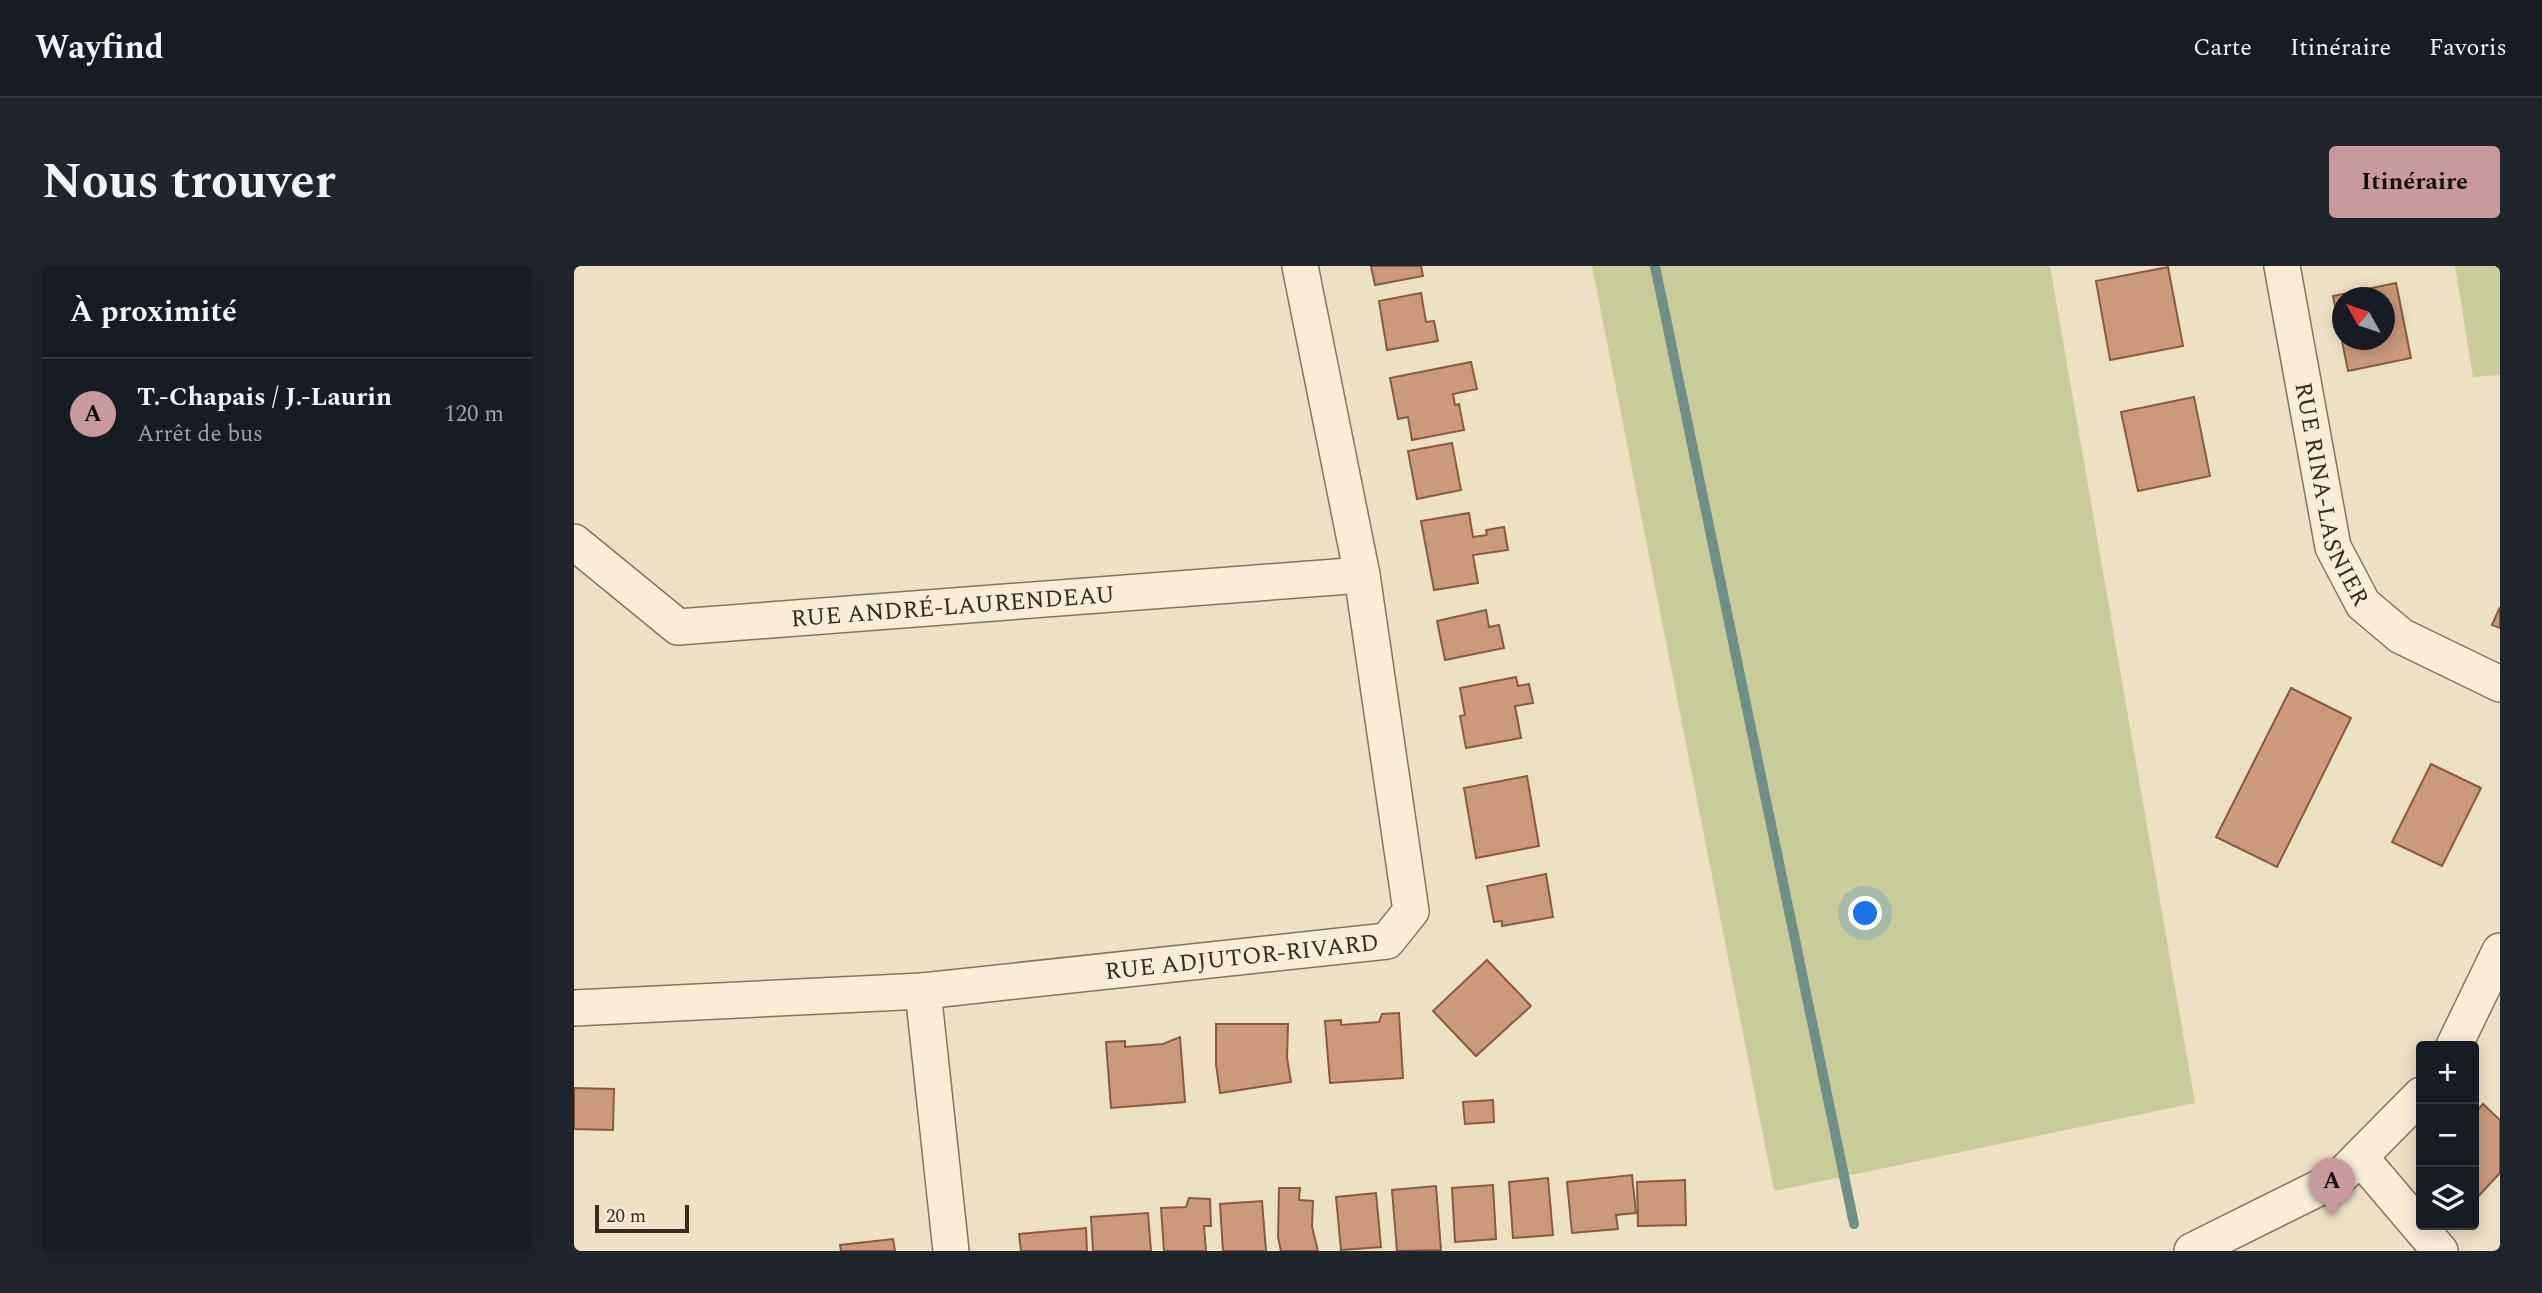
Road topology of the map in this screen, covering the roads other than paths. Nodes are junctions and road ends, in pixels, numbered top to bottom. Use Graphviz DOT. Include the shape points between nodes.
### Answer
graph roads {
  1 [pos="1300,266"];
  2 [pos="2281,266"];
  3 [pos="574,542"];
  4 [pos="1362,575"];
  5 [pos="2500,684"];
  6 [pos="2500,951"];
  7 [pos="923,991"];
  8 [pos="574,1008"];
  9 [pos="2456,1041"];
  10 [pos="2416,1100"];
  11 [pos="2360,1157"];
  12 [pos="951,1251"];
  13 [pos="2192,1251"];
  14 [pos="2440,1251"];
  1 -- 4 [label="street, RUE ADJUTOR-RIVARD"];
  2 -- 5 [label="street, RUE RINA-LASNIER" via="2333,547 2363,604 2401,636"];
  3 -- 4 [label="street, RUE ANDRÉ-LAURENDEAU" via="678,627"];
  4 -- 7 [label="street, RUE ADJUTOR-RIVARD" via="1411,911 1387,941"];
  6 -- 9 [label="street"];
  7 -- 8 [label="street, RUE ADJUTOR-RIVARD"];
  7 -- 12 [label="street"];
  10 -- 11 [label="street"];
  11 -- 13 [label="street" via="2339,1178"];
  11 -- 14 [label="street"];
}
